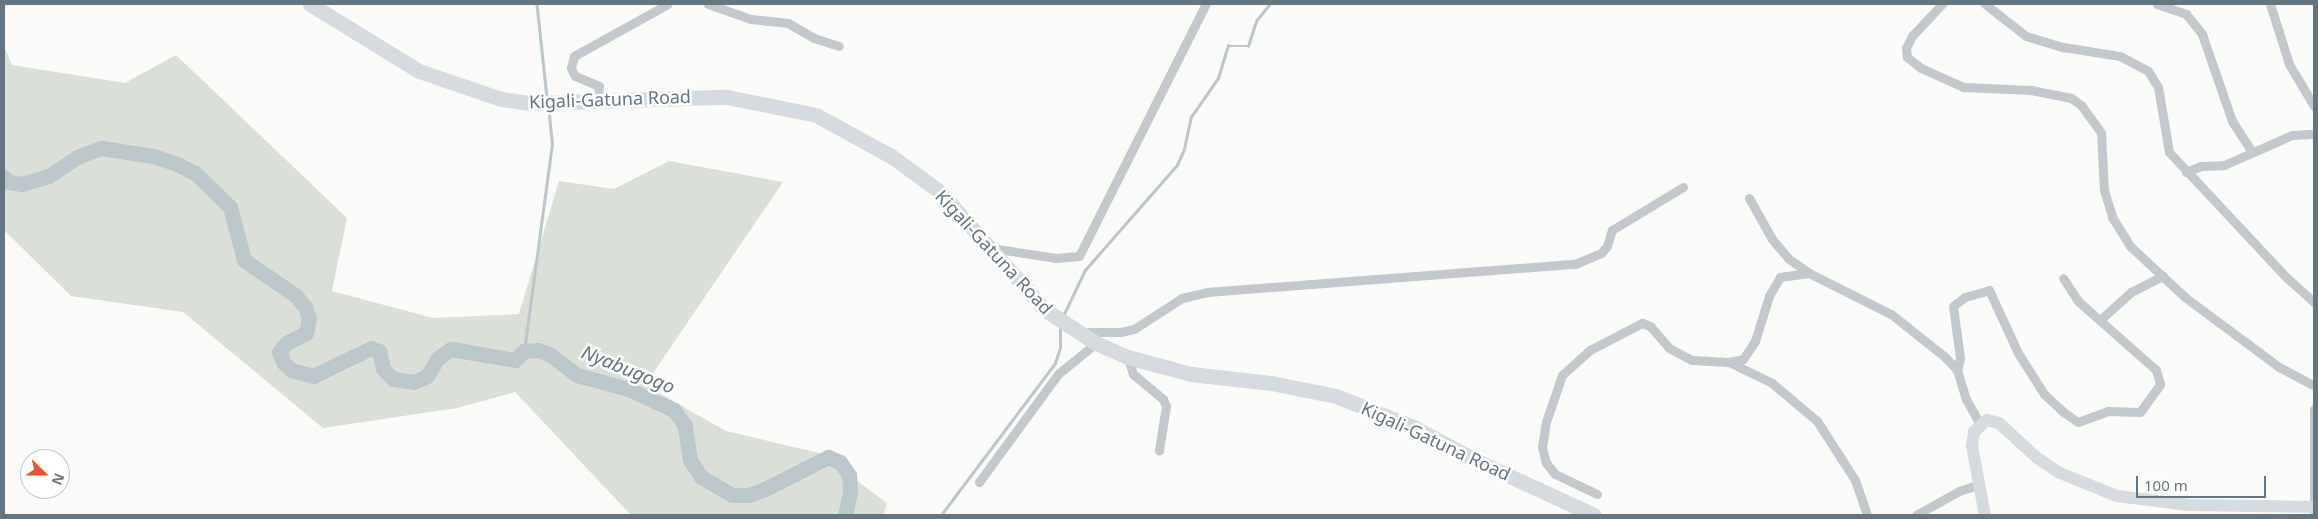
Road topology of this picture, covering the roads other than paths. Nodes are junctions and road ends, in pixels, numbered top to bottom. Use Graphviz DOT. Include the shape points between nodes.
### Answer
graph roads {
  1 [pos="310,4"];
  2 [pos="668,4"];
  3 [pos="708,4"];
  4 [pos="1206,4"];
  5 [pos="1942,4"];
  6 [pos="1985,4"];
  7 [pos="2157,4"];
  8 [pos="2270,4"];
  9 [pos="839,46"];
  10 [pos="598,100"];
  11 [pos="2314,106"];
  12 [pos="2314,134"];
  13 [pos="2252,152"];
  14 [pos="2186,172"];
  15 [pos="1683,187"];
  16 [pos="1749,198"];
  17 [pos="991,248"];
  18 [pos="1809,273"];
  19 [pos="2163,276"];
  20 [pos="2063,278"];
  21 [pos="2314,302"];
  22 [pos="2100,320"];
  23 [pos="1075,331"];
  24 [pos="1096,344"];
  25 [pos="1128,357"];
  26 [pos="1728,362"];
  27 [pos="1957,370"];
  28 [pos="2314,386"];
  29 [pos="2314,409"];
  30 [pos="1980,424"];
  31 [pos="1159,450"];
  32 [pos="979,482"];
  33 [pos="1978,485"];
  34 [pos="1597,494"];
  35 [pos="2314,508"];
  36 [pos="1594,515"];
  37 [pos="1868,515"];
  38 [pos="1916,515"];
  39 [pos="1985,515"];
  1 -- 10 [label="highway, Kigali-Gatuna Road" via="382,50 458,86 500,99 531,104"];
  2 -- 10 [label="street" via="574,56 570,68 575,76 599,86"];
  3 -- 9 [label="street" via="751,19 788,23 814,38"];
  4 -- 17 [label="street" via="1079,256 1056,258"];
  5 -- 19 [label="street" via="1912,36 1906,48 1908,57 1921,68 1963,87 2031,90 2071,98 2081,105 2101,133 2104,190 2112,217 2130,246"];
  6 -- 14 [label="street" via="2026,36 2054,45 2120,56 2148,71 2158,87 2169,152"];
  7 -- 13 [label="street" via="2186,14 2202,34 2232,121"];
  8 -- 11 [label="street" via="2288,64"];
  10 -- 17 [label="highway, Kigali-Gatuna Road" via="727,97 816,115 891,156 939,191"];
  12 -- 13 [label="street" via="2292,135"];
  13 -- 14 [label="street" via="2224,165 2201,166"];
  14 -- 21 [label="street"];
  15 -- 23 [label="street" via="1612,230 1602,253 1575,264 1207,292 1182,298 1134,329 1120,332"];
  16 -- 18 [label="street" via="1772,239"];
  17 -- 23 [label="highway, Kigali-Gatuna Road" via="1045,310"];
  18 -- 26 [label="street" via="1780,277 1769,296 1751,348 1743,359"];
  18 -- 27 [label="street" via="1891,314"];
  19 -- 22 [label="street" via="2131,292"];
  19 -- 28 [label="street" via="2186,298 2279,367"];
  20 -- 22 [label="street" via="2078,301"];
  22 -- 27 [label="street" via="2160,377 2156,393 2140,412 2108,411 2078,422 2062,411 2044,394 2018,353 1998,317 1991,291 1965,297 1953,306 1960,358"];
  23 -- 24 [label="highway, Kigali-Gatuna Road"];
  24 -- 25 [label="highway, Kigali-Gatuna Road"];
  24 -- 32 [label="street" via="1058,374"];
  25 -- 31 [label="street" via="1133,374 1163,399 1166,406"];
  25 -- 36 [label="highway, Kigali-Gatuna Road" via="1191,374 1271,383 1336,396 1413,427 1481,463"];
  26 -- 34 [label="street" via="1692,360 1669,348 1650,326 1642,323 1590,350 1562,375 1546,422 1542,447 1546,463 1555,474"];
  26 -- 37 [label="street" via="1772,383 1817,421 1855,480"];
  27 -- 30 [label="street" via="1966,399"];
  29 -- 35 [label="street"];
  30 -- 33 [label="main road" via="1974,432 1972,446"];
  30 -- 35 [label="main road" via="1987,420 1999,423 2060,474 2117,496 2188,505"];
  33 -- 38 [label="street" via="1959,491"];
  33 -- 39 [label="main road"];
}
